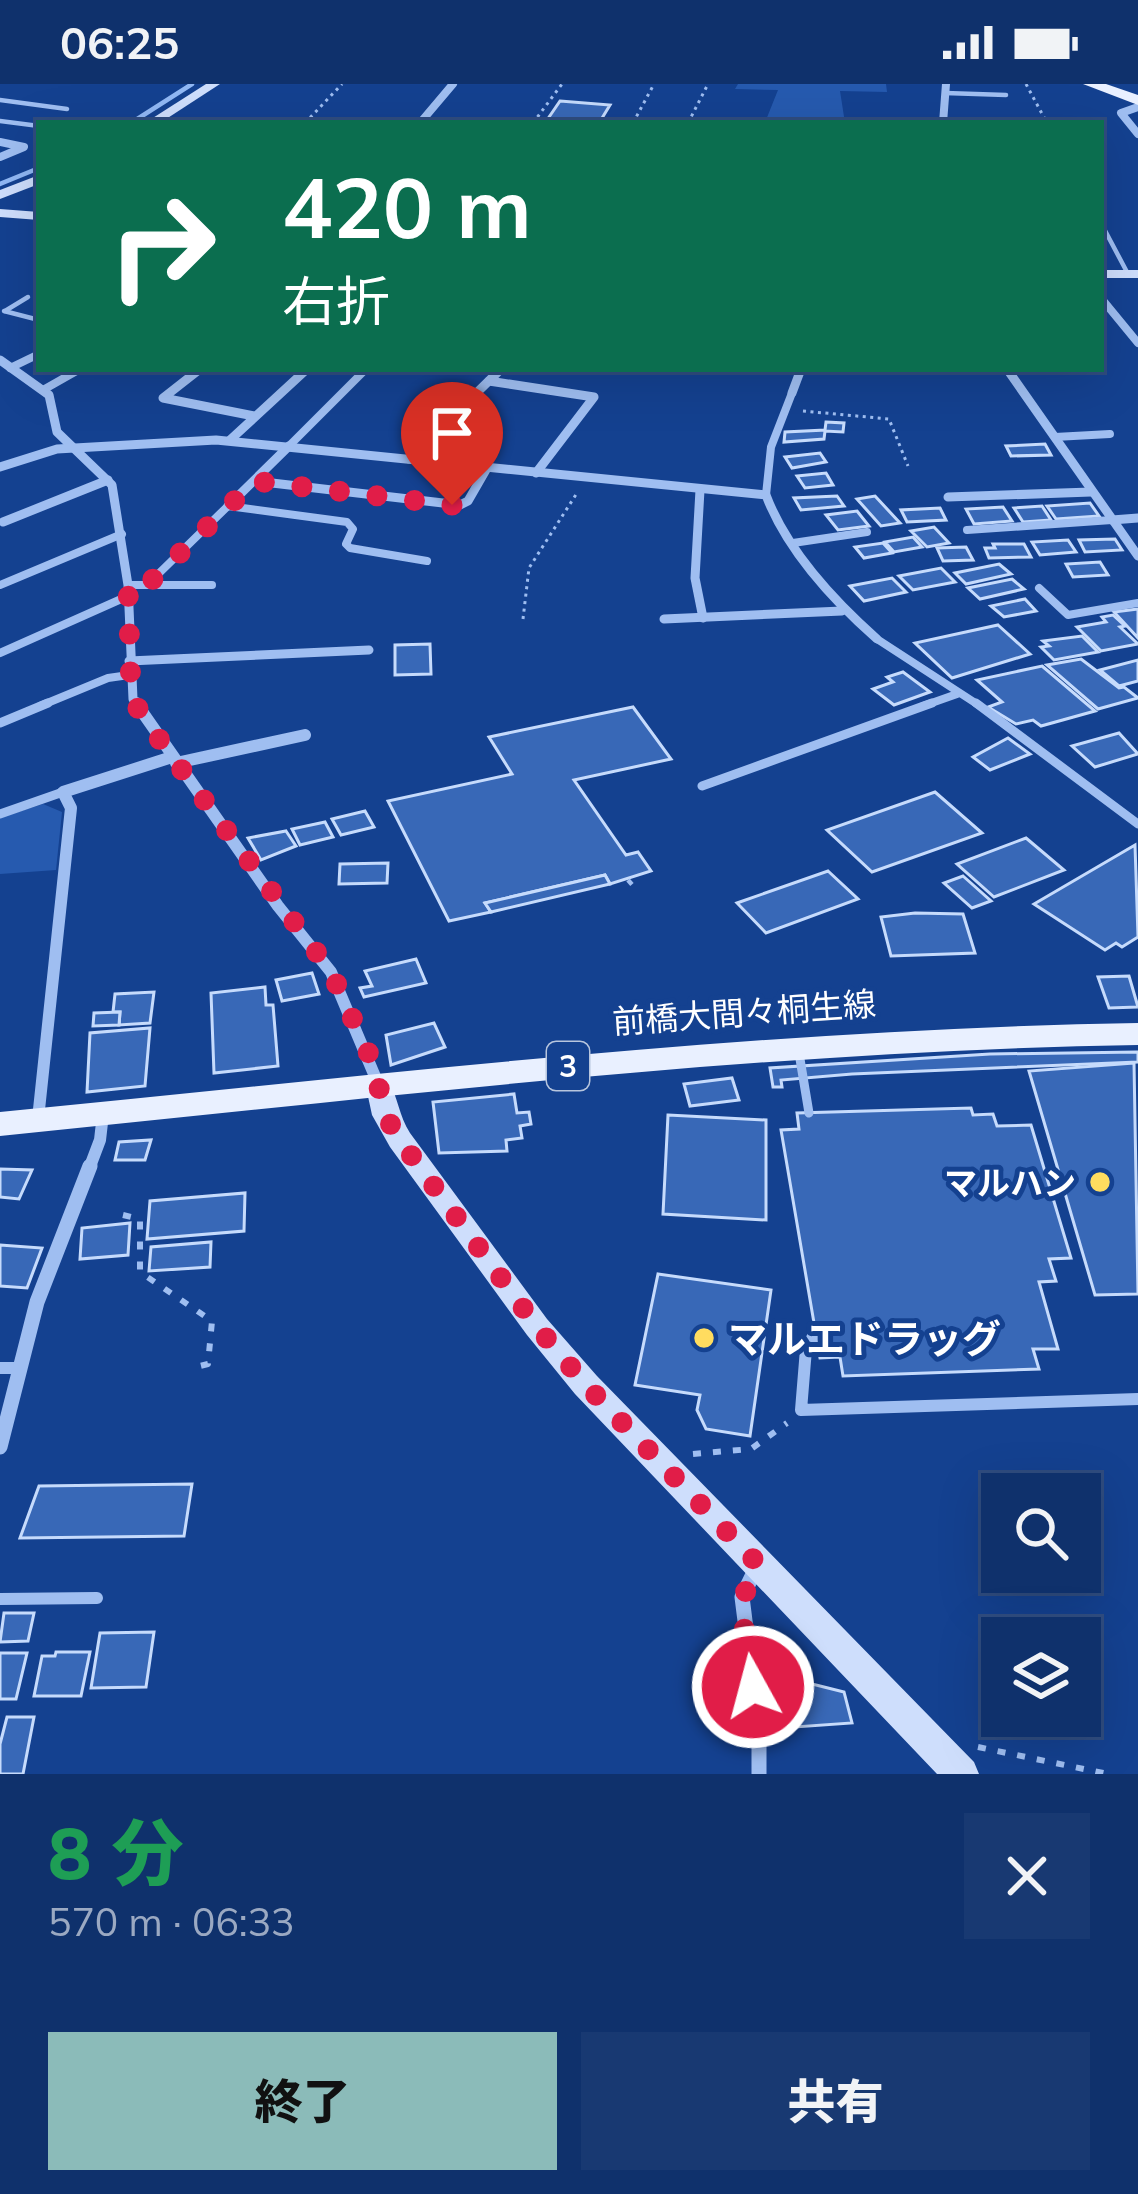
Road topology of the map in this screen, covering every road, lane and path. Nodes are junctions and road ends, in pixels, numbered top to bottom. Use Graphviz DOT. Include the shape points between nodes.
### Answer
graph roads {
  1 [pos="214,84"];
  2 [pos="342,84"];
  3 [pos="453,84"];
  4 [pos="562,84"];
  5 [pos="654,84"];
  6 [pos="708,84"];
  7 [pos="1026,84"];
  8 [pos="1091,84"];
  9 [pos="945,89"];
  10 [pos="1006,95"];
  11 [pos="0,100"];
  12 [pos="1138,104"];
  13 [pos="67,109"];
  14 [pos="156,120"];
  15 [pos="307,120"];
  16 [pos="423,120"];
  17 [pos="535,120"];
  18 [pos="635,120"];
  19 [pos="690,120"];
  20 [pos="943,120"];
  21 [pos="1045,120"];
  22 [pos="0,121"];
  23 [pos="36,126"];
  24 [pos="1138,134"];
  25 [pos="0,142"];
  26 [pos="0,158"];
  27 [pos="36,180"];
  28 [pos="0,196"];
  29 [pos="0,213"];
  30 [pos="36,215"];
  31 [pos="1104,229"];
  32 [pos="1133,274"];
  33 [pos="28,297"];
  34 [pos="1104,302"];
  35 [pos="2,312"];
  36 [pos="36,319"];
  37 [pos="1138,343"];
  38 [pos="36,355"];
  39 [pos="0,359"];
  40 [pos="10,368"];
  41 [pos="75,372"];
  42 [pos="196,372"];
  43 [pos="304,372"];
  44 [pos="363,372"];
  45 [pos="498,372"];
  46 [pos="801,372"];
  47 [pos="1009,372"];
  48 [pos="489,381"];
  49 [pos="43,390"];
  50 [pos="792,393"];
  51 [pos="785,410"];
  52 [pos="254,416"];
  53 [pos="1110,434"];
  54 [pos="1055,437"];
  55 [pos="230,440"];
  56 [pos="289,446"];
  57 [pos="72,448"];
  58 [pos="0,452"];
  59 [pos="409,459"];
  60 [pos="14,462"];
  61 [pos="908,466"];
  62 [pos="0,467"];
  63 [pos="487,468"];
  64 [pos="536,473"];
  65 [pos="588,479"];
  66 [pos="107,480"];
  67 [pos="255,481"];
  68 [pos="700,490"];
  69 [pos="1091,492"];
  70 [pos="766,495"];
  71 [pos="948,497"];
  72 [pos="228,506"];
  73 [pos="1138,518"];
  74 [pos="1112,520"];
  75 [pos="3,522"];
  76 [pos="967,530"];
  77 [pos="867,532"];
  78 [pos="122,534"];
  79 [pos="793,543"];
  80 [pos="1138,556"];
  81 [pos="427,560"];
  82 [pos="149,583"];
  83 [pos="0,585"];
  84 [pos="212,585"];
  85 [pos="1039,588"];
  86 [pos="128,591"];
  87 [pos="1138,603"];
  88 [pos="842,611"];
  89 [pos="703,618"];
  90 [pos="523,619"];
  91 [pos="664,619"];
  92 [pos="877,639"];
  93 [pos="369,650"];
  94 [pos="0,653"];
  95 [pos="129,668"];
  96 [pos="958,694"];
  97 [pos="0,723"];
  98 [pos="305,735"];
  99 [pos="174,760"];
  100 [pos="702,786"];
  101 [pos="64,792"];
  102 [pos="0,814"];
  103 [pos="1138,824"];
  104 [pos="628,880"];
  105 [pos="635,888"];
  106 [pos="1138,1034"];
  107 [pos="796,1046"];
  108 [pos="379,1088"];
  109 [pos="809,1113"];
  110 [pos="103,1114"];
  111 [pos="38,1120"];
  112 [pos="0,1124"];
  113 [pos="123,1215"];
  114 [pos="815,1333"];
  115 [pos="200,1366"];
  116 [pos="0,1368"];
  117 [pos="18,1368"];
  118 [pos="1138,1399"];
  119 [pos="801,1410"];
  120 [pos="0,1447"];
  121 [pos="681,1456"];
  122 [pos="758,1564"];
  123 [pos="97,1598"];
  124 [pos="0,1599"];
  125 [pos="953,1766"];
  126 [pos="760,1774"];
  127 [pos="1108,1774"];
  1 -- 14 [label="street"];
  2 -- 15 [label="path"];
  3 -- 16 [label="street"];
  4 -- 17 [label="path"];
  5 -- 18 [label="path"];
  6 -- 19 [label="path"];
  7 -- 21 [label="path"];
  8 -- 12 [label="main road"];
  9 -- 10 [label="lane"];
  9 -- 20 [label="street"];
  11 -- 13 [label="lane"];
  12 -- 24 [label="street" via="1120,113"];
  22 -- 23 [label="lane"];
  25 -- 26 [label="street" via="24,147"];
  27 -- 28 [label="street"];
  29 -- 30 [label="street"];
  31 -- 32 [label="lane"];
  33 -- 35 [label="lane"];
  34 -- 37 [label="street"];
  35 -- 36 [label="lane"];
  38 -- 40 [label="lane"];
  39 -- 40 [label="street"];
  40 -- 49 [label="street"];
  41 -- 49 [label="lane"];
  42 -- 52 [label="street" via="163,398"];
  43 -- 52 [label="street"];
  44 -- 56 [label="lane"];
  45 -- 48 [label="street"];
  46 -- 50 [label="street"];
  47 -- 54 [label="street"];
  48 -- 59 [label="street"];
  48 -- 64 [label="street" via="594,397"];
  49 -- 57 [label="street" via="53,399 53,425"];
  50 -- 51 [label="lane"];
  51 -- 61 [label="path" via="889,419"];
  51 -- 70 [label="lane"];
  52 -- 55 [label="street"];
  53 -- 54 [label="lane"];
  54 -- 69 [label="street"];
  55 -- 56 [label="street"];
  55 -- 57 [label="street"];
  56 -- 59 [label="street"];
  56 -- 67 [label="street"];
  57 -- 60 [label="street"];
  57 -- 66 [label="street"];
  58 -- 60 [label="street"];
  59 -- 63 [label="street"];
  60 -- 62 [label="street"];
  63 -- 64 [label="street"];
  63 -- 67 [label="street" via="460,505"];
  64 -- 65 [label="street"];
  65 -- 68 [label="street"];
  65 -- 90 [label="path" via="553,523 527,577"];
  66 -- 75 [label="street"];
  66 -- 78 [label="street"];
  67 -- 72 [label="street"];
  68 -- 70 [label="street"];
  68 -- 89 [label="street" via="695,578"];
  69 -- 71 [label="street"];
  69 -- 74 [label="street"];
  70 -- 79 [label="street"];
  72 -- 81 [label="lane" via="347,522 350,548"];
  72 -- 82 [label="lane"];
  73 -- 74 [label="street"];
  74 -- 76 [label="lane"];
  74 -- 80 [label="street"];
  77 -- 79 [label="lane"];
  78 -- 83 [label="lane"];
  78 -- 86 [label="street"];
  79 -- 88 [label="street"];
  82 -- 84 [label="lane"];
  82 -- 86 [label="lane"];
  85 -- 87 [label="lane" via="1068,615"];
  86 -- 94 [label="lane"];
  86 -- 95 [label="street"];
  88 -- 89 [label="street"];
  88 -- 92 [label="street"];
  89 -- 91 [label="street"];
  92 -- 96 [label="lane"];
  93 -- 95 [label="street"];
  95 -- 97 [label="lane"];
  95 -- 99 [label="street" via="136,706"];
  96 -- 100 [label="lane"];
  96 -- 103 [label="lane"];
  98 -- 99 [label="street"];
  99 -- 101 [label="street"];
  99 -- 108 [label="street" via="331,972"];
  101 -- 102 [label="lane"];
  101 -- 111 [label="street" via="70,808"];
  104 -- 105 [label="path"];
  106 -- 107 [label="main road, 前橋大間々桐生線 / 3"];
  107 -- 108 [label="main road, 前橋大間々桐生線 / 3"];
  107 -- 109 [label="lane"];
  108 -- 110 [label="main road, 前橋大間々桐生線 / 3"];
  108 -- 122 [label="street" via="392,1130 537,1327"];
  110 -- 111 [label="main road, 前橋大間々桐生線 / 3"];
  110 -- 117 [label="street"];
  111 -- 112 [label="main road, 前橋大間々桐生線 / 3"];
  113 -- 115 [label="path" via="140,1220 140,1272 212,1321 208,1364"];
  114 -- 119 [label="lane"];
  116 -- 117 [label="lane"];
  117 -- 120 [label="street"];
  118 -- 119 [label="lane"];
  119 -- 121 [label="path" via="751,1449"];
  122 -- 125 [label="street"];
  122 -- 126 [label="street" via="742,1597"];
  123 -- 124 [label="lane"];
  125 -- 127 [label="path" via="958,1750 989,1748"];
}
